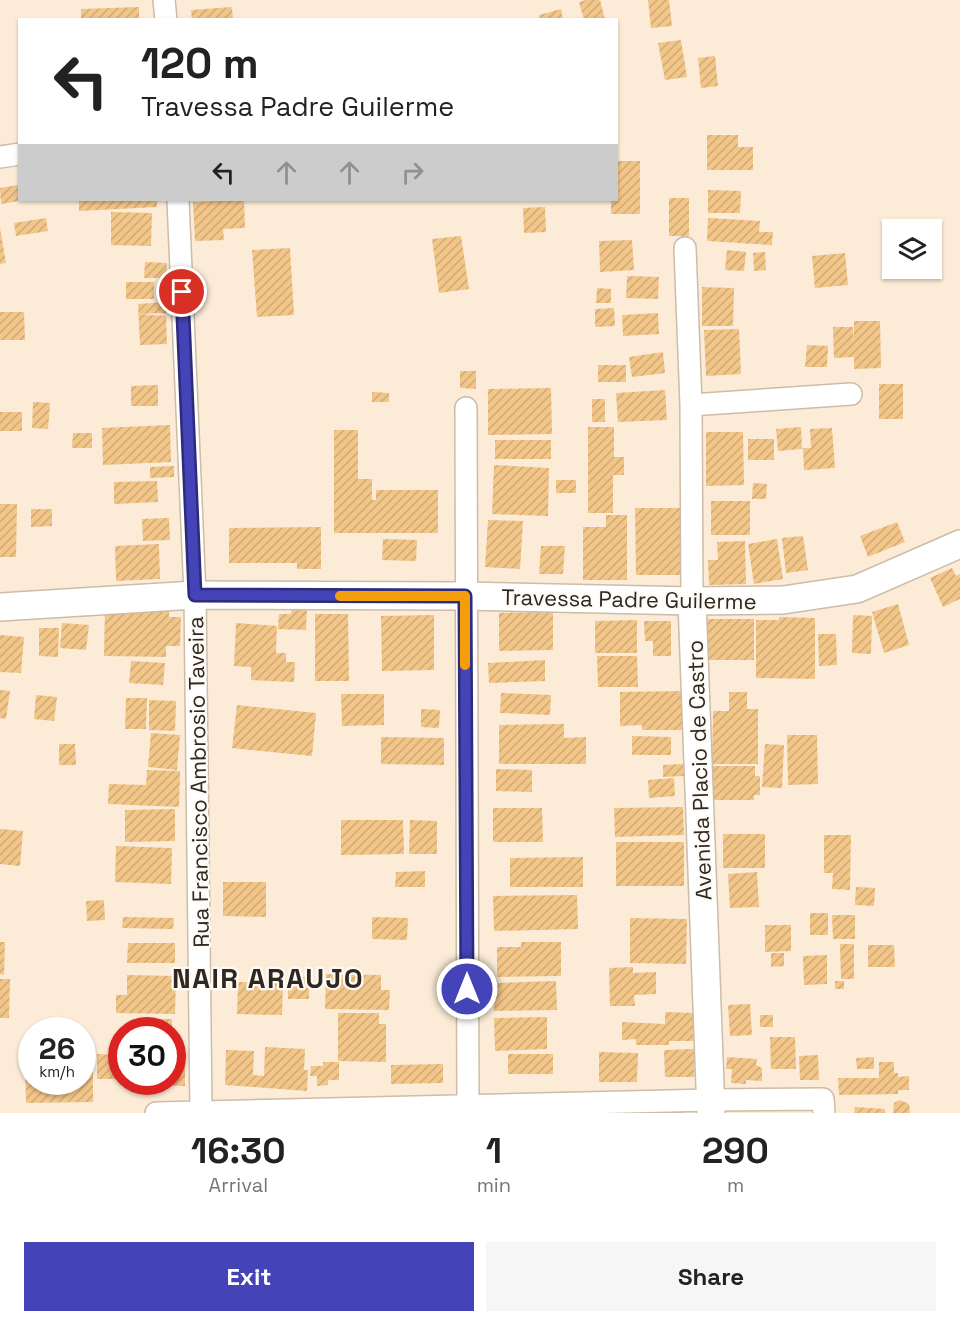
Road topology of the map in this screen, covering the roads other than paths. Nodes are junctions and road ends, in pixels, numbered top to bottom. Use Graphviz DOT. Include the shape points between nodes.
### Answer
graph roads {
  1 [pos="164,0"];
  2 [pos="166,18"];
  3 [pos="18,154"];
  4 [pos="0,157"];
  5 [pos="178,201"];
  6 [pos="685,248"];
  7 [pos="851,393"];
  8 [pos="691,405"];
  9 [pos="466,408"];
  10 [pos="960,544"];
  11 [pos="195,595"];
  12 [pos="465,596"];
  13 [pos="692,601"];
  14 [pos="0,607"];
  15 [pos="711,1106"];
  16 [pos="823,1106"];
  17 [pos="468,1109"];
  18 [pos="201,1112"];
  19 [pos="156,1113"];
  1 -- 2 [label="street"];
  3 -- 4 [label="street"];
  5 -- 11 [label="street, Rua Francisco Ambrosio Taveira"];
  6 -- 8 [label="street, Avenida Placio de Castro"];
  7 -- 8 [label="street"];
  8 -- 13 [label="street, Avenida Placio de Castro"];
  9 -- 12 [label="street"];
  10 -- 13 [label="street, Travessa Padre Guilerme" via="857,590 783,600"];
  11 -- 12 [label="street, Travessa Padre Guilerme"];
  11 -- 14 [label="street, Travessa Padre Guilerme"];
  11 -- 18 [label="street, Rua Francisco Ambrosio Taveira"];
  12 -- 13 [label="street, Travessa Padre Guilerme"];
  12 -- 17 [label="street"];
  13 -- 15 [label="street, Avenida Placio de Castro"];
  15 -- 16 [label="street"];
  15 -- 17 [label="street"];
  17 -- 18 [label="street"];
  18 -- 19 [label="street"];
}
